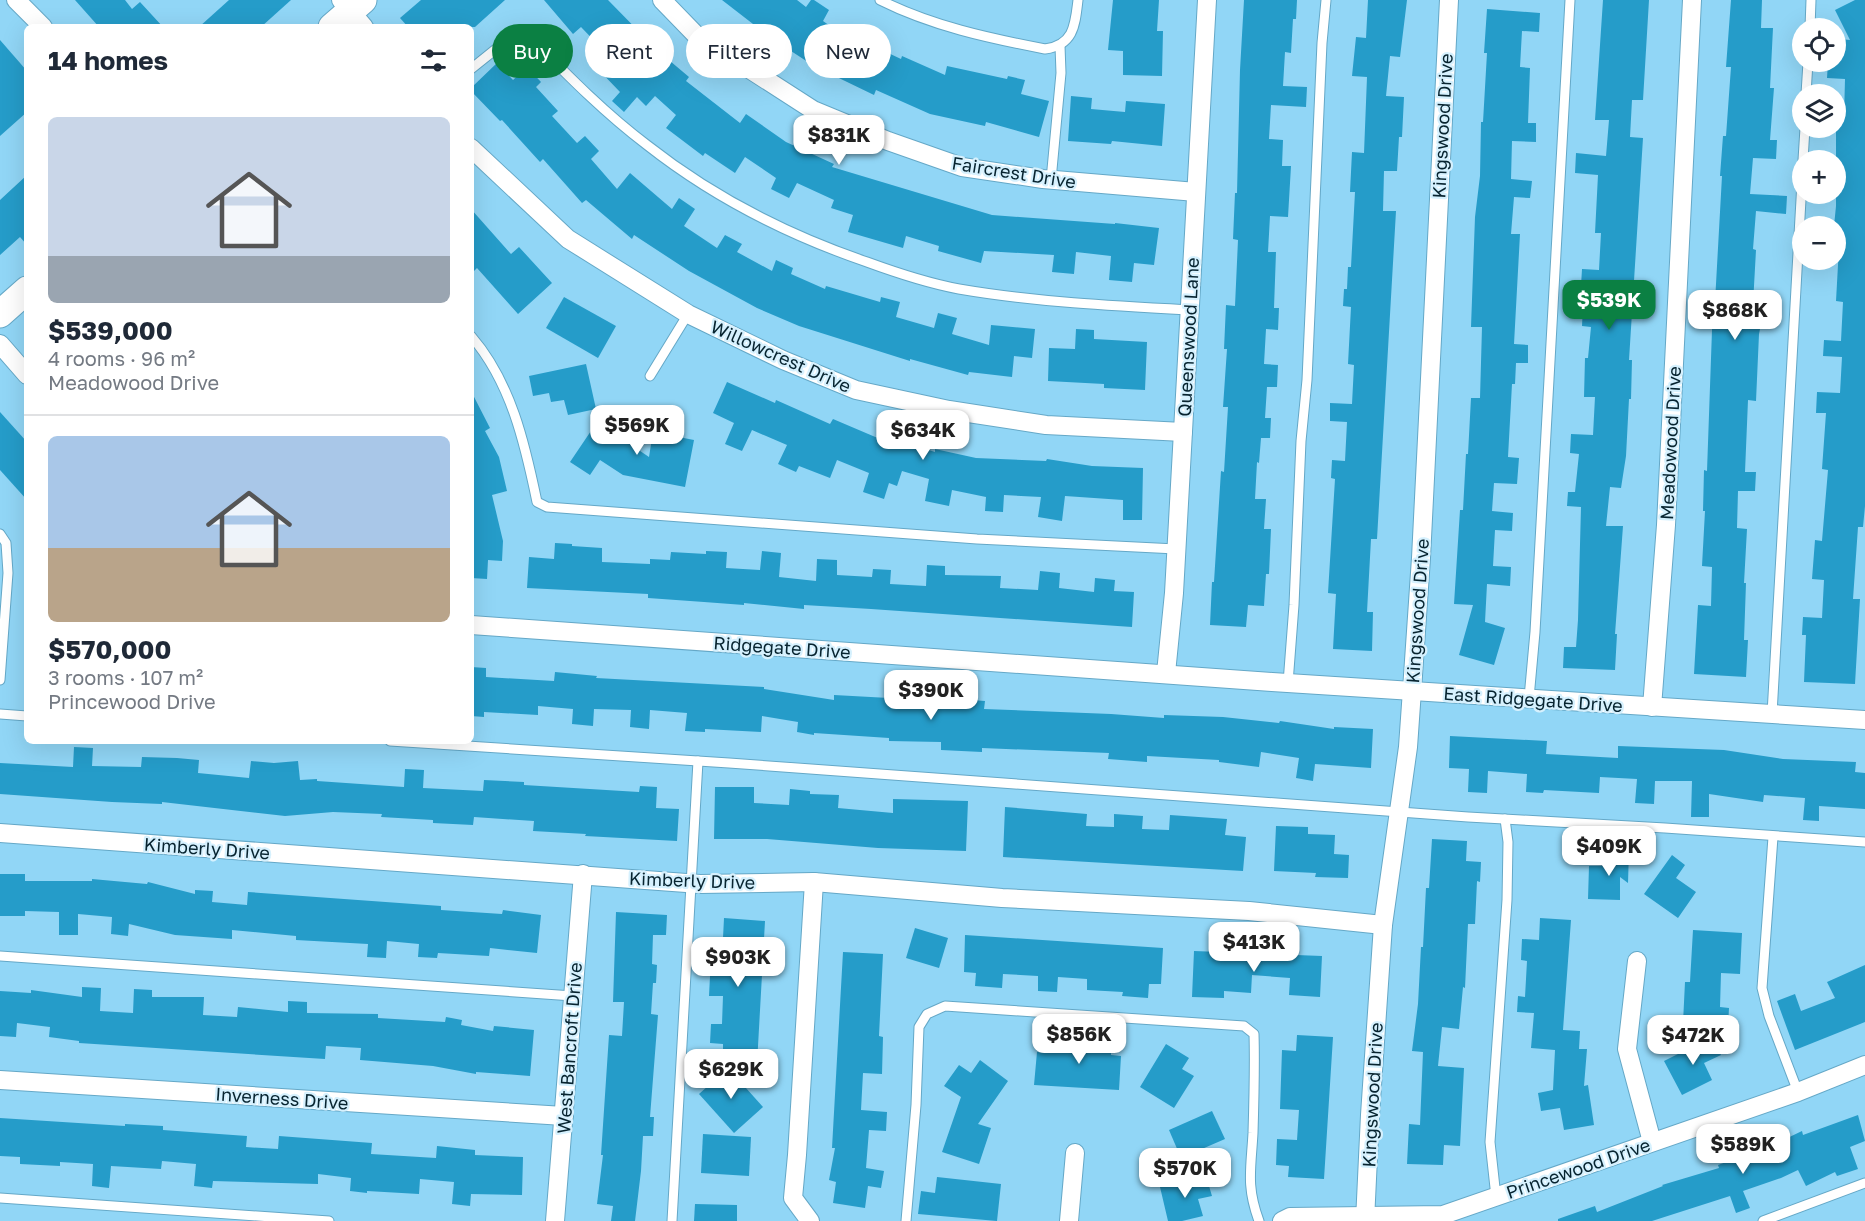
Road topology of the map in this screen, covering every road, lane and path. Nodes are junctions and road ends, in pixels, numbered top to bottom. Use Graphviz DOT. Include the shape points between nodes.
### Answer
graph roads {
  1 [pos="16,0"];
  2 [pos="662,0"];
  3 [pos="880,0"];
  4 [pos="1078,0"];
  5 [pos="1207,0"];
  6 [pos="1326,0"];
  7 [pos="1449,0"];
  8 [pos="1570,0"];
  9 [pos="1692,0"];
  10 [pos="1811,0"];
  11 [pos="1810,18"];
  12 [pos="40,24"];
  13 [pos="1060,46"];
  14 [pos="474,67"];
  15 [pos="474,151"];
  16 [pos="1051,180"];
  17 [pos="1196,192"];
  18 [pos="1801,204"];
  19 [pos="24,293"];
  20 [pos="1190,310"];
  21 [pos="0,314"];
  22 [pos="688,314"];
  23 [pos="474,340"];
  24 [pos="0,344"];
  25 [pos="24,372"];
  26 [pos="650,375"];
  27 [pos="1183,432"];
  28 [pos="0,534"];
  29 [pos="1176,549"];
  30 [pos="474,625"];
  31 [pos="1166,673"];
  32 [pos="0,680"];
  33 [pos="1288,683"];
  34 [pos="1412,690"];
  35 [pos="1529,698"];
  36 [pos="1652,707"];
  37 [pos="0,714"];
  38 [pos="1772,714"];
  39 [pos="24,716"];
  40 [pos="1865,720"];
  41 [pos="434,744"];
  42 [pos="698,762"];
  43 [pos="1399,812"];
  44 [pos="1505,819"];
  45 [pos="0,833"];
  46 [pos="1773,837"];
  47 [pos="1865,842"];
  48 [pos="583,874"];
  49 [pos="814,882"];
  50 [pos="692,883"];
  51 [pos="1383,925"];
  52 [pos="0,956"];
  53 [pos="1637,961"];
  54 [pos="573,996"];
  55 [pos="1865,1065"];
  56 [pos="0,1080"];
  57 [pos="1798,1092"];
  58 [pos="564,1116"];
  59 [pos="1652,1142"];
  60 [pos="1075,1153"];
  61 [pos="1865,1183"];
  62 [pos="1496,1197"];
  63 [pos="0,1198"];
  64 [pos="1366,1219"];
  65 [pos="329,1221"];
  66 [pos="555,1221"];
  67 [pos="672,1221"];
  68 [pos="810,1221"];
  69 [pos="906,1221"];
  70 [pos="1069,1221"];
  71 [pos="1259,1221"];
  72 [pos="1282,1221"];
  73 [pos="1763,1221"];
  1 -- 12 [label="street"];
  2 -- 16 [label="street, Faircrest Drive" via="695,34 813,110 962,167"];
  3 -- 13 [label="lane" via="903,12 956,29 1045,49"];
  4 -- 13 [label="lane" via="1073,31"];
  5 -- 17 [label="street, Queenswood Lane"];
  6 -- 33 [label="lane"];
  7 -- 34 [label="street, Kingswood Drive"];
  8 -- 35 [label="lane"];
  9 -- 36 [label="street, Meadowood Drive" via="1666,525"];
  10 -- 11 [label="lane"];
  13 -- 16 [label="lane"];
  14 -- 20 [label="lane" via="512,36 526,35 620,124 709,189 814,244 895,272 936,284 1058,302"];
  15 -- 22 [label="street, Willowcrest Drive" via="568,239"];
  16 -- 17 [label="street, Faircrest Drive"];
  17 -- 20 [label="street, Queenswood Lane"];
  18 -- 38 [label="lane"];
  19 -- 21 [label="street"];
  20 -- 27 [label="street, Queenswood Lane"];
  22 -- 26 [label="lane"];
  22 -- 27 [label="street, Willowcrest Drive" via="856,390 1046,425"];
  23 -- 29 [label="lane" via="505,387 528,455 537,502 547,507 966,538"];
  24 -- 25 [label="street"];
  27 -- 29 [label="street, Queenswood Lane"];
  28 -- 32 [label="lane" via="6,543 8,573"];
  29 -- 31 [label="street, Queenswood Lane"];
  30 -- 31 [label="street, Ridgegate Drive"];
  31 -- 33 [label="street, East Ridgegate Drive"];
  33 -- 34 [label="street, East Ridgegate Drive"];
  34 -- 35 [label="street, East Ridgegate Drive"];
  34 -- 43 [label="street, Kingswood Drive"];
  35 -- 36 [label="street, East Ridgegate Drive"];
  36 -- 38 [label="street, East Ridgegate Drive"];
  37 -- 39 [label="lane"];
  38 -- 40 [label="street, East Ridgegate Drive"];
  41 -- 42 [label="lane"];
  42 -- 43 [label="lane"];
  42 -- 50 [label="lane"];
  43 -- 44 [label="lane"];
  43 -- 51 [label="street, Kingswood Drive"];
  44 -- 46 [label="lane"];
  44 -- 62 [label="lane" via="1507,900 1490,1142"];
  45 -- 48 [label="street, Kimberly Drive"];
  46 -- 47 [label="lane"];
  46 -- 57 [label="lane" via="1762,988"];
  48 -- 50 [label="street, Kimberly Drive"];
  48 -- 54 [label="street, West Bancroft Drive"];
  49 -- 50 [label="street, Kimberly Drive"];
  49 -- 51 [label="street, Kimberly Drive" via="1002,898 1249,911"];
  49 -- 68 [label="street" via="793,1198"];
  50 -- 67 [label="lane"];
  51 -- 64 [label="street, Kingswood Drive"];
  52 -- 54 [label="lane"];
  53 -- 59 [label="street" via="1627,1049"];
  54 -- 58 [label="street, West Bancroft Drive"];
  55 -- 57 [label="street, Princewood Drive"];
  56 -- 58 [label="street, Inverness Drive"];
  57 -- 59 [label="street, Princewood Drive"];
  58 -- 66 [label="street, West Bancroft Drive"];
  59 -- 62 [label="street, Princewood Drive"];
  60 -- 70 [label="street"];
  61 -- 73 [label="lane"];
  62 -- 64 [label="street, Princewood Drive" via="1443,1215"];
  63 -- 65 [label="lane"];
  64 -- 72 [label="street, Princewood Drive" via="1290,1217"];
  69 -- 71 [label="lane" via="919,1027 927,1014 945,1006 1244,1026 1254,1034 1250,1176 1251,1200"];
}
